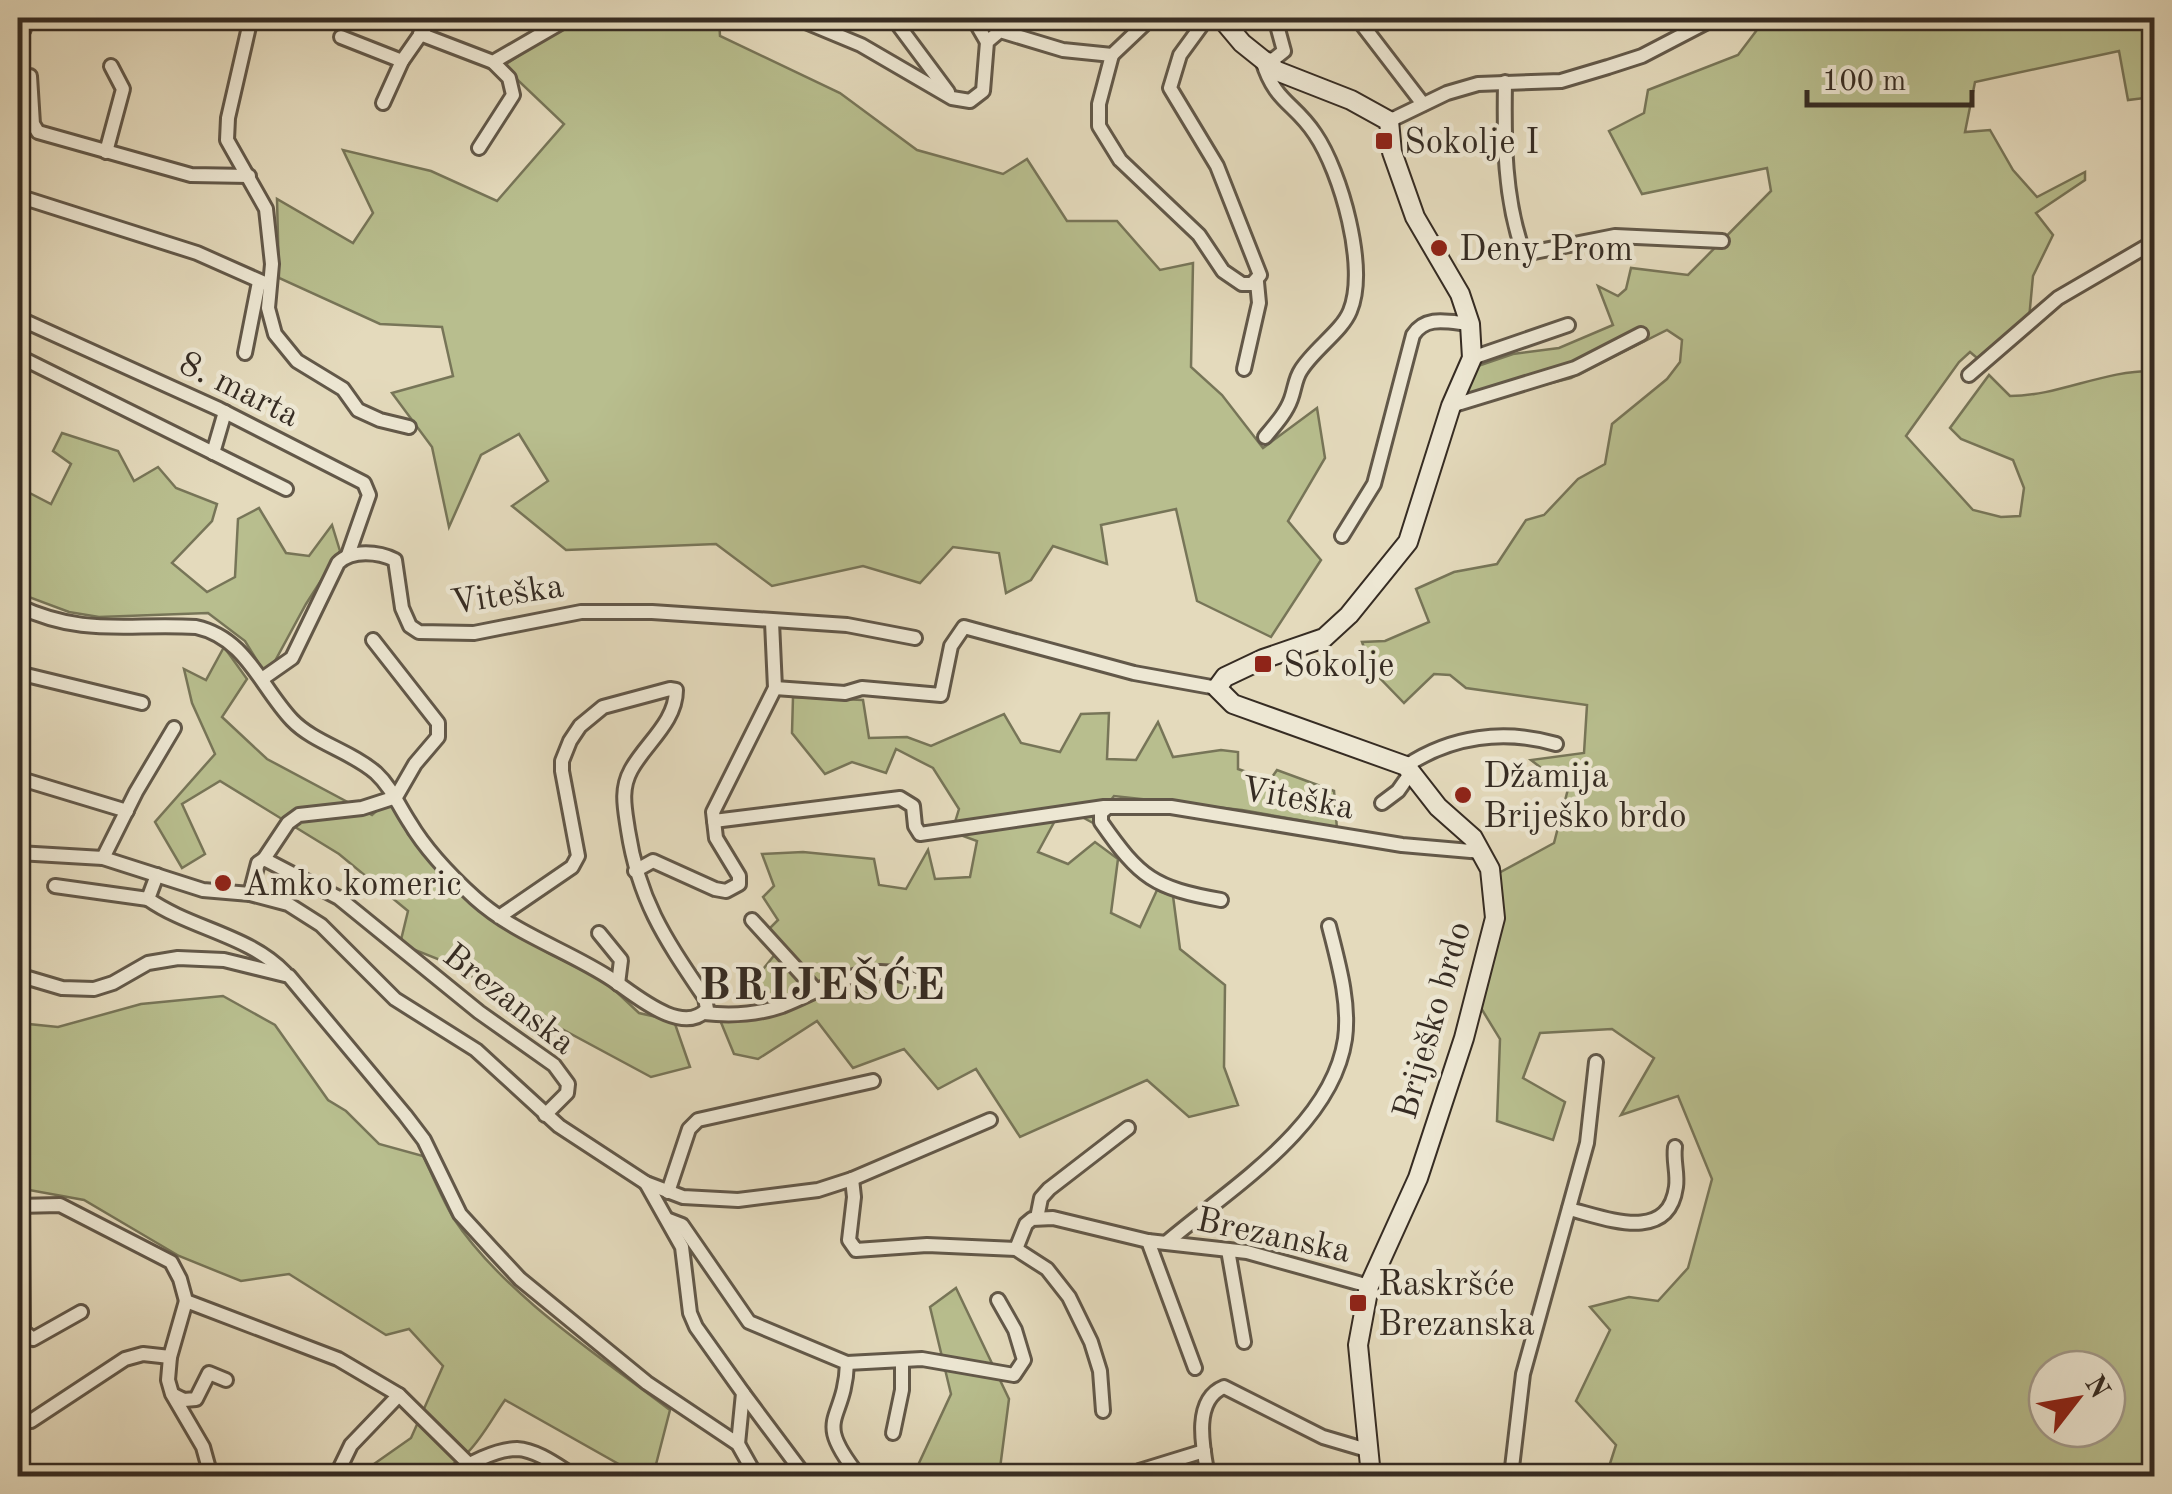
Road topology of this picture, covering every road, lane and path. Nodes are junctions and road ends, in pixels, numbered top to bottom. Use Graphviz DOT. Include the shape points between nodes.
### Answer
graph roads {
  1 [pos="251,18"];
  2 [pos="432,18"];
  3 [pos="570,18"];
  4 [pos="796,18"];
  5 [pos="893,18"];
  6 [pos="973,18"];
  7 [pos="1151,18"];
  8 [pos="1207,18"];
  9 [pos="1221,18"];
  10 [pos="1275,18"];
  11 [pos="1357,18"];
  12 [pos="1716,18"];
  13 [pos="823,24"];
  14 [pos="420,34"];
  15 [pos="341,37"];
  16 [pos="987,42"];
  17 [pos="1112,55"];
  18 [pos="1262,60"];
  19 [pos="402,61"];
  20 [pos="493,62"];
  21 [pos="111,66"];
  22 [pos="30,76"];
  23 [pos="1505,82"];
  24 [pos="952,98"];
  25 [pos="383,103"];
  26 [pos="1423,104"];
  27 [pos="1389,121"];
  28 [pos="478,148"];
  29 [pos="106,152"];
  30 [pos="249,176"];
  31 [pos="18,196"];
  32 [pos="1722,240"];
  33 [pos="2154,242"];
  34 [pos="1256,282"];
  35 [pos="264,283"];
  36 [pos="18,318"];
  37 [pos="1470,324"];
  38 [pos="1568,326"];
  39 [pos="1641,334"];
  40 [pos="245,353"];
  41 [pos="18,356"];
  42 [pos="1472,358"];
  43 [pos="1244,369"];
  44 [pos="1969,375"];
  45 [pos="1451,406"];
  46 [pos="225,412"];
  47 [pos="409,426"];
  48 [pos="1265,436"];
  49 [pos="213,453"];
  50 [pos="286,490"];
  51 [pos="1342,536"];
  52 [pos="348,554"];
  53 [pos="18,606"];
  54 [pos="772,622"];
  55 [pos="915,638"];
  56 [pos="373,640"];
  57 [pos="18,673"];
  58 [pos="262,679"];
  59 [pos="775,688"];
  60 [pos="1217,688"];
  61 [pos="142,703"];
  62 [pos="174,728"];
  63 [pos="1556,744"];
  64 [pos="1409,768"];
  65 [pos="18,778"];
  66 [pos="396,797"];
  67 [pos="1382,804"];
  68 [pos="1108,807"];
  69 [pos="126,811"];
  70 [pos="714,821"];
  71 [pos="1482,852"];
  72 [pos="18,853"];
  73 [pos="103,858"];
  74 [pos="264,859"];
  75 [pos="635,870"];
  76 [pos="158,876"];
  77 [pos="55,886"];
  78 [pos="250,894"];
  79 [pos="148,900"];
  80 [pos="1221,900"];
  81 [pos="499,917"];
  82 [pos="752,920"];
  83 [pos="1329,926"];
  84 [pos="599,932"];
  85 [pos="18,975"];
  86 [pos="288,976"];
  87 [pos="915,980"];
  88 [pos="618,984"];
  89 [pos="814,989"];
  90 [pos="704,1013"];
  91 [pos="1596,1062"];
  92 [pos="873,1080"];
  93 [pos="545,1115"];
  94 [pos="990,1120"];
  95 [pos="1128,1128"];
  96 [pos="1675,1147"];
  97 [pos="852,1179"];
  98 [pos="646,1184"];
  99 [pos="668,1192"];
  100 [pos="20,1206"];
  101 [pos="1569,1209"];
  102 [pos="1036,1218"];
  103 [pos="668,1220"];
  104 [pos="1148,1241"];
  105 [pos="1167,1242"];
  106 [pos="1016,1249"];
  107 [pos="1228,1250"];
  108 [pos="1369,1286"];
  109 [pos="998,1300"];
  110 [pos="186,1301"];
  111 [pos="81,1312"];
  112 [pos="1244,1342"];
  113 [pos="170,1358"];
  114 [pos="902,1361"];
  115 [pos="848,1363"];
  116 [pos="1194,1368"];
  117 [pos="226,1380"];
  118 [pos="743,1393"];
  119 [pos="172,1394"];
  120 [pos="399,1395"];
  121 [pos="1103,1411"];
  122 [pos="32,1421"];
  123 [pos="892,1433"];
  124 [pos="738,1444"];
  125 [pos="1368,1450"];
  126 [pos="1204,1451"];
  127 [pos="467,1464"];
  128 [pos="1139,1470"];
  129 [pos="210,1476"];
  130 [pos="336,1476"];
  131 [pos="452,1476"];
  132 [pos="481,1476"];
  133 [pos="574,1476"];
  134 [pos="756,1476"];
  135 [pos="804,1476"];
  136 [pos="859,1476"];
  137 [pos="1208,1476"];
  138 [pos="1370,1476"];
  139 [pos="1511,1476"];
  1 -- 30 [label="street" via="227,130"];
  2 -- 14 [label="street"];
  3 -- 20 [label="street"];
  4 -- 13 [label="street"];
  5 -- 24 [label="street"];
  6 -- 16 [label="street"];
  7 -- 17 [label="street"];
  8 -- 34 [label="street" via="1180,54 1170,88 1233,202 1259,271"];
  9 -- 18 [label="street"];
  10 -- 18 [label="street" via="1284,51"];
  11 -- 26 [label="street"];
  12 -- 23 [label="street" via="1608,67 1561,81"];
  13 -- 24 [label="street"];
  14 -- 19 [label="street"];
  14 -- 20 [label="street"];
  15 -- 19 [label="street"];
  16 -- 17 [label="street" via="1000,31 1063,50"];
  16 -- 24 [label="street" via="983,92 970,101"];
  17 -- 34 [label="street" via="1099,126 1120,160 1199,235 1223,271 1242,284"];
  18 -- 27 [label="street"];
  18 -- 48 [label="street" via="1270,86 1316,134 1352,226 1356,269 1344,323 1315,348 1296,377 1292,399"];
  19 -- 25 [label="street"];
  20 -- 28 [label="street" via="514,95"];
  21 -- 29 [label="street" via="123,89"];
  22 -- 29 [label="street" via="38,132"];
  23 -- 26 [label="street" via="1478,84"];
  23 -- 32 [label="street" via="1508,187 1524,254 1615,236"];
  26 -- 27 [label="street"];
  27 -- 37 [label="street" via="1392,152 1415,217"];
  29 -- 30 [label="street" via="200,177"];
  30 -- 35 [label="street" via="269,225"];
  31 -- 35 [label="street"];
  33 -- 44 [label="street" via="2058,298"];
  34 -- 43 [label="street" via="1259,303"];
  35 -- 40 [label="street"];
  35 -- 47 [label="street" via="270,320 289,354 336,383 365,414"];
  36 -- 46 [label="street, 8. marta"];
  37 -- 42 [label="street"];
  37 -- 51 [label="street" via="1429,322 1413,335 1374,484"];
  38 -- 42 [label="street"];
  39 -- 45 [label="street" via="1575,368"];
  41 -- 49 [label="street"];
  42 -- 45 [label="street"];
  45 -- 60 [label="street" via="1408,542 1349,615 1324,638 1263,658"];
  46 -- 49 [label="street"];
  46 -- 52 [label="street, 8. marta" via="368,487"];
  49 -- 50 [label="street"];
  52 -- 54 [label="street, Viteška" via="395,560 402,608 419,632 474,633 582,612"];
  52 -- 58 [label="street" via="292,658"];
  53 -- 58 [label="street" via="96,629 209,630 236,645"];
  54 -- 55 [label="street, Viteška" via="847,625"];
  54 -- 59 [label="street"];
  56 -- 66 [label="street" via="440,734"];
  57 -- 61 [label="street"];
  58 -- 66 [label="street" via="296,724 374,770"];
  59 -- 60 [label="street" via="941,695 952,646 964,627"];
  59 -- 70 [label="street" via="717,799"];
  60 -- 64 [label="street" via="1233,704"];
  62 -- 69 [label="street"];
  63 -- 64 [label="street" via="1482,736 1424,754"];
  64 -- 67 [label="street"];
  64 -- 71 [label="street, Briješko brdo"];
  65 -- 69 [label="street"];
  66 -- 74 [label="street" via="298,815"];
  66 -- 81 [label="street" via="416,832"];
  68 -- 70 [label="street, Viteška" via="920,834 913,806 900,798"];
  68 -- 71 [label="street, Viteška" via="1171,807"];
  68 -- 80 [label="street" via="1101,822 1137,870 1154,882"];
  69 -- 73 [label="street"];
  70 -- 75 [label="street" via="716,838 739,876 737,887 715,889 653,862"];
  71 -- 108 [label="street, Briješko brdo" via="1494,894 1491,942 1424,1162"];
  72 -- 73 [label="street, Brezanska"];
  73 -- 76 [label="street, Brezanska"];
  74 -- 78 [label="street"];
  74 -- 93 [label="street, Brezanska" via="339,898 554,1064 567,1093"];
  75 -- 81 [label="street" via="624,790 664,725 676,690 670,688 603,707 580,726 562,760 578,856 572,867"];
  75 -- 90 [label="street" via="656,924 705,998"];
  76 -- 78 [label="street, Brezanska" via="203,890"];
  76 -- 79 [label="street"];
  77 -- 79 [label="street"];
  78 -- 93 [label="street, Brezanska" via="288,904 321,925 395,999 476,1050"];
  79 -- 86 [label="street" via="258,951"];
  81 -- 88 [label="street"];
  82 -- 89 [label="street"];
  83 -- 105 [label="street, Brezanska" via="1343,984 1340,1063 1296,1132"];
  84 -- 88 [label="street" via="621,960"];
  85 -- 86 [label="street" via="94,989 148,963 178,958 240,962"];
  86 -- 124 [label="street" via="406,1115 460,1214 520,1279 647,1383"];
  87 -- 89 [label="street" via="869,972"];
  88 -- 90 [label="street" via="669,1014"];
  89 -- 90 [label="street" via="752,1013"];
  91 -- 101 [label="street" via="1587,1143"];
  92 -- 99 [label="street" via="698,1120"];
  93 -- 98 [label="street, Brezanska"];
  94 -- 97 [label="street, Brezanska"];
  95 -- 102 [label="street" via="1049,1190"];
  96 -- 101 [label="street" via="1674,1198 1658,1220 1632,1224"];
  97 -- 99 [label="street, Brezanska" via="738,1200"];
  97 -- 106 [label="street" via="849,1240 856,1250"];
  98 -- 99 [label="street, Brezanska"];
  98 -- 103 [label="street"];
  100 -- 110 [label="street" via="60,1205 171,1262"];
  100 -- 111 [label="street" via="23,1331 33,1339"];
  101 -- 139 [label="street" via="1523,1374"];
  102 -- 104 [label="street, Brezanska"];
  102 -- 106 [label="street" via="1026,1224"];
  103 -- 115 [label="street" via="682,1225 749,1322"];
  103 -- 118 [label="street" via="682,1247 690,1313"];
  104 -- 105 [label="street, Brezanska"];
  104 -- 116 [label="street, Brezanska"];
  105 -- 107 [label="street, Brezanska"];
  106 -- 121 [label="street" via="1047,1269 1068,1297 1100,1370"];
  107 -- 108 [label="street, Brezanska"];
  107 -- 112 [label="street"];
  108 -- 125 [label="street, Briješko brdo" via="1358,1345"];
  109 -- 114 [label="street" via="1022,1348 1024,1360 1014,1375"];
  110 -- 113 [label="street"];
  110 -- 120 [label="street" via="338,1359"];
  113 -- 119 [label="street"];
  113 -- 122 [label="street" via="125,1359"];
  114 -- 115 [label="street"];
  114 -- 123 [label="street"];
  115 -- 136 [label="street" via="831,1424"];
  117 -- 119 [label="street" via="207,1374 192,1400"];
  118 -- 124 [label="street"];
  118 -- 135 [label="street"];
  119 -- 129 [label="street" via="203,1447"];
  120 -- 127 [label="street"];
  120 -- 130 [label="street" via="351,1445"];
  124 -- 134 [label="street"];
  125 -- 126 [label="street" via="1322,1437 1224,1387 1204,1412"];
  125 -- 138 [label="street, Briješko brdo"];
  126 -- 128 [label="street"];
  126 -- 137 [label="street"];
  127 -- 131 [label="street"];
  127 -- 132 [label="street"];
  127 -- 133 [label="street" via="517,1449"];
}
